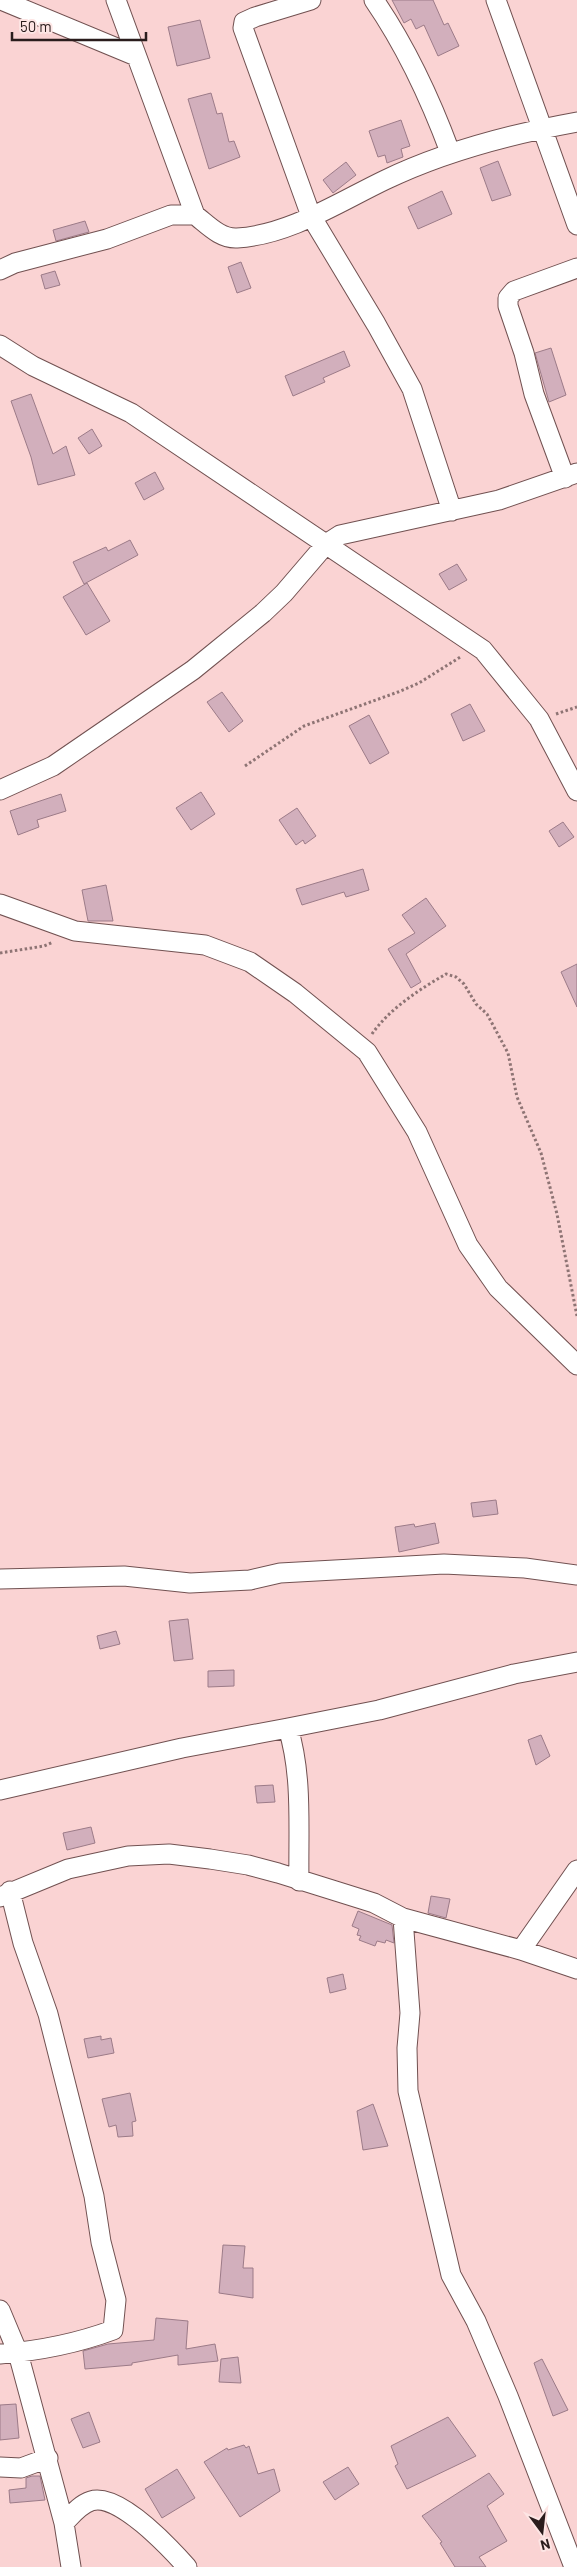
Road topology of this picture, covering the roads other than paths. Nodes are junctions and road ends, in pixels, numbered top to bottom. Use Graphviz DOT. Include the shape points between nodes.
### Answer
graph roads {
  1 [pos="1,0"];
  2 [pos="116,0"];
  3 [pos="311,0"];
  4 [pos="374,0"];
  5 [pos="496,0"];
  6 [pos="136,56"];
  7 [pos="577,122"];
  8 [pos="541,129"];
  9 [pos="450,152"];
  10 [pos="195,215"];
  11 [pos="311,216"];
  12 [pos="577,225"];
  13 [pos="577,268"];
  14 [pos="0,270"];
  15 [pos="0,345"];
  16 [pos="571,475"];
  17 [pos="452,511"];
  18 [pos="326,544"];
  19 [pos="0,790"];
  20 [pos="577,791"];
  21 [pos="0,904"];
  22 [pos="577,1365"];
  23 [pos="577,1575"];
  24 [pos="0,1579"];
  25 [pos="577,1662"];
  26 [pos="288,1728"];
  27 [pos="0,1790"];
  28 [pos="577,1870"];
  29 [pos="299,1881"];
  30 [pos="5,1894"];
  31 [pos="403,1918"];
  32 [pos="521,1950"];
  33 [pos="577,1969"];
  34 [pos="0,2310"];
  35 [pos="9,2353"];
  36 [pos="48,2458"];
  37 [pos="0,2467"];
  38 [pos="64,2523"];
  39 [pos="71,2567"];
  40 [pos="187,2567"];
  41 [pos="574,2567"];
  1 -- 6 [label="street"];
  2 -- 6 [label="street"];
  3 -- 11 [label="street" via="255,17 244,22 243,28"];
  4 -- 9 [label="street" via="414,65"];
  5 -- 8 [label="street"];
  6 -- 10 [label="street"];
  7 -- 8 [label="street"];
  8 -- 9 [label="street"];
  8 -- 12 [label="street"];
  9 -- 11 [label="street"];
  10 -- 11 [label="street" via="220,235 235,239 290,225"];
  10 -- 14 [label="street" via="171,215 108,239 15,263"];
  11 -- 17 [label="street" via="412,389"];
  13 -- 16 [label="street" via="514,291 508,298 534,394"];
  15 -- 18 [label="street" via="33,366 131,413"];
  16 -- 17 [label="street" via="499,500"];
  17 -- 18 [label="street" via="340,535"];
  18 -- 19 [label="street" via="284,593 193,670 53,766"];
  18 -- 20 [label="street" via="483,650 539,719"];
  21 -- 22 [label="street" via="75,931 205,945 250,962 295,994 367,1052 417,1132 468,1244 498,1288"];
  23 -- 24 [label="street" via="498,1566 435,1564 280,1573 250,1580 197,1583 124,1576"];
  25 -- 26 [label="street" via="498,1677 379,1710"];
  26 -- 27 [label="street" via="182,1748"];
  26 -- 29 [label="street" via="295,1749"];
  28 -- 32 [label="street"];
  29 -- 30 [label="street" via="248,1864 170,1854 128,1856 68,1869"];
  29 -- 31 [label="street" via="374,1903"];
  30 -- 35 [label="street" via="48,2014 94,2196 101,2242 116,2300 113,2330"];
  31 -- 32 [label="street"];
  31 -- 41 [label="street" via="410,2013 408,2091 452,2275 508,2396"];
  32 -- 33 [label="street"];
  34 -- 35 [label="street"];
  35 -- 36 [label="street"];
  36 -- 37 [label="street" via="20,2468"];
  36 -- 38 [label="street"];
  38 -- 39 [label="street"];
  38 -- 40 [label="street" via="80,2506 92,2500 109,2502 147,2528"];
}
